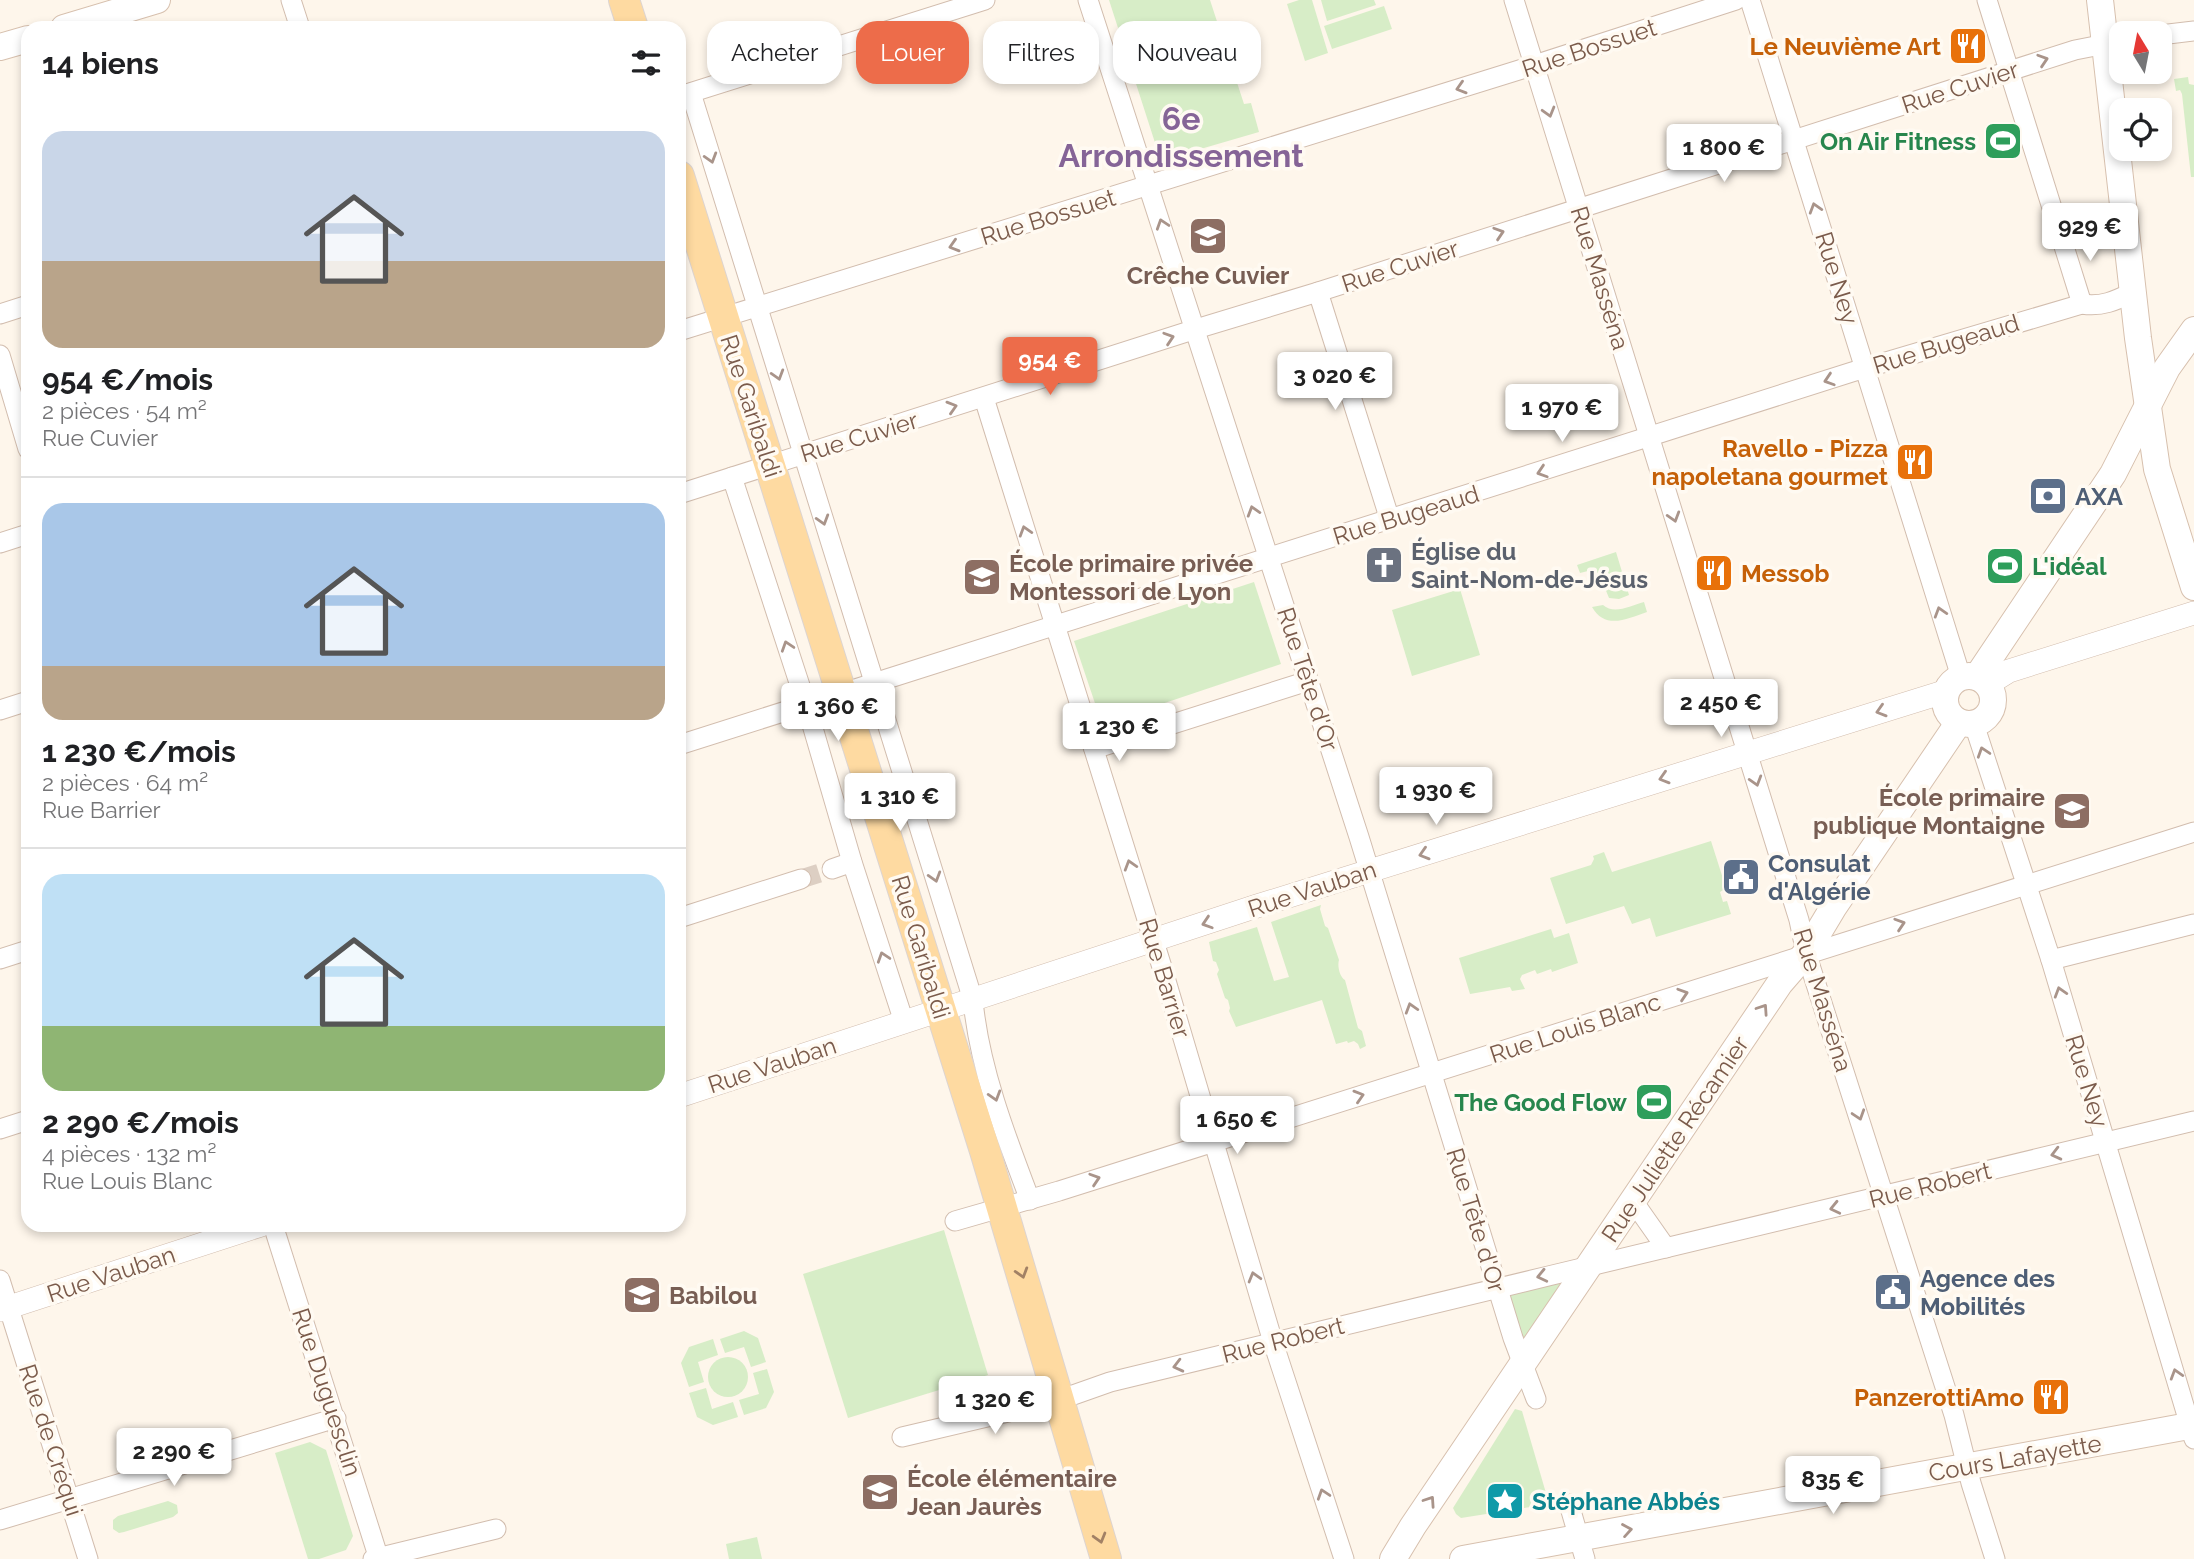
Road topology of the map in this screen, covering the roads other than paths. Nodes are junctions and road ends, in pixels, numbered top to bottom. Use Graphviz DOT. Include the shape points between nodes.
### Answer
graph roads {
  1 [pos="157,0"];
  2 [pos="291,0"];
  3 [pos="624,0"];
  4 [pos="985,0"];
  5 [pos="1088,0"];
  6 [pos="1514,0"];
  7 [pos="1737,0"];
  8 [pos="1750,0"];
  9 [pos="1986,0"];
  10 [pos="2100,0"];
  11 [pos="87,21"];
  12 [pos="298,21"];
  13 [pos="631,21"];
  14 [pos="2109,27"];
  15 [pos="2194,31"];
  16 [pos="2172,34"];
  17 [pos="21,41"];
  18 [pos="2109,43"];
  19 [pos="0,47"];
  20 [pos="1535,65"];
  21 [pos="2010,71"];
  22 [pos="2117,84"];
  23 [pos="686,95"];
  24 [pos="686,98"];
  25 [pos="1794,141"];
  26 [pos="1149,185"];
  27 [pos="686,198"];
  28 [pos="1578,208"];
  29 [pos="1318,292"];
  30 [pos="2133,292"];
  31 [pos="2082,303"];
  32 [pos="21,307"];
  33 [pos="757,307"];
  34 [pos="0,314"];
  35 [pos="723,317"];
  36 [pos="686,329"];
  37 [pos="1196,329"];
  38 [pos="2194,330"];
  39 [pos="0,355"];
  40 [pos="1865,369"];
  41 [pos="984,398"];
  42 [pos="2148,407"];
  43 [pos="21,426"];
  44 [pos="1650,438"];
  45 [pos="802,454"];
  46 [pos="770,465"];
  47 [pos="732,477"];
  48 [pos="686,492"];
  49 [pos="1390,520"];
  50 [pos="21,536"];
  51 [pos="0,543"];
  52 [pos="1268,557"];
  53 [pos="2194,587"];
  54 [pos="2194,613"];
  55 [pos="1055,625"];
  56 [pos="2003,639"];
  57 [pos="2036,662"];
  58 [pos="1308,681"];
  59 [pos="873,682"];
  60 [pos="1968,682"];
  61 [pos="841,692"];
  62 [pos="21,703"];
  63 [pos="806,704"];
  64 [pos="0,710"];
  65 [pos="1966,723"];
  66 [pos="686,743"];
  67 [pos="1094,750"];
  68 [pos="1747,752"];
  69 [pos="2194,832"];
  70 [pos="852,862"];
  71 [pos="832,869"];
  72 [pos="1369,871"];
  73 [pos="801,879"];
  74 [pos="2026,884"];
  75 [pos="686,916"];
  76 [pos="2194,924"];
  77 [pos="1153,940"];
  78 [pos="21,952"];
  79 [pos="1806,953"];
  80 [pos="0,959"];
  81 [pos="2051,960"];
  82 [pos="974,1000"];
  83 [pos="941,1010"];
  84 [pos="904,1022"];
  85 [pos="1431,1073"];
  86 [pos="686,1094"];
  87 [pos="2194,1121"];
  88 [pos="21,1123"];
  89 [pos="0,1129"];
  90 [pos="1214,1142"];
  91 [pos="2106,1142"];
  92 [pos="1885,1196"];
  93 [pos="1633,1201"];
  94 [pos="1016,1204"];
  95 [pos="955,1221"];
  96 [pos="240,1232"];
  97 [pos="276,1232"];
  98 [pos="1666,1248"];
  99 [pos="1590,1265"];
  100 [pos="0,1280"];
  101 [pos="1497,1287"];
  102 [pos="4,1309"];
  103 [pos="1273,1342"];
  104 [pos="1523,1363"];
  105 [pos="1536,1399"];
  106 [pos="1059,1400"];
  107 [pos="336,1418"];
  108 [pos="2193,1430"];
  109 [pos="902,1437"];
  110 [pos="1968,1466"];
  111 [pos="69,1498"];
  112 [pos="1569,1504"];
  113 [pos="0,1520"];
  114 [pos="496,1529"];
  115 [pos="1583,1548"];
  116 [pos="377,1558"];
  117 [pos="88,1559"];
  118 [pos="1106,1559"];
  119 [pos="1344,1559"];
  120 [pos="1393,1559"];
  121 [pos="1463,1559"];
  122 [pos="1995,1559"];
  1 -- 11 [label="main road"];
  2 -- 12 [label="street"];
  3 -- 13 [label="main road"];
  4 -- 23 [label="street"];
  5 -- 26 [label="street, Rue Tête d'Or"];
  6 -- 20 [label="street, Rue Masséna"];
  7 -- 20 [label="street, Rue Bossuet"];
  8 -- 25 [label="street, Rue Ney"];
  9 -- 21 [label="street"];
  10 -- 14 [label="main road"];
  15 -- 16 [label="street"];
  17 -- 19 [label="main road"];
  21 -- 18 [label="street, Rue Cuvier, one-way"];
  20 -- 26 [label="street, Rue Bossuet, one-way"];
  20 -- 28 [label="street, Rue Masséna, one-way"];
  21 -- 25 [label="street, Rue Cuvier"];
  21 -- 31 [label="street"];
  22 -- 30 [label="main road"];
  24 -- 33 [label="street, Rue Garibaldi, one-way"];
  25 -- 28 [label="street, Rue Cuvier"];
  40 -- 25 [label="street, Rue Ney, one-way"];
  26 -- 33 [label="street, Rue Bossuet, one-way"];
  37 -- 26 [label="street, Rue Tête d'Or, one-way"];
  27 -- 35 [label="main road, Rue Garibaldi"];
  29 -- 28 [label="street, Rue Cuvier, one-way"];
  28 -- 44 [label="street, Rue Masséna"];
  29 -- 37 [label="street, Rue Cuvier"];
  29 -- 49 [label="street"];
  30 -- 31 [label="street, Rue Bugeaud" via="2095,306"];
  30 -- 42 [label="main road"];
  31 -- 40 [label="street, Rue Bugeaud"];
  32 -- 34 [label="street"];
  33 -- 35 [label="street, Rue Bossuet"];
  33 -- 45 [label="street, Rue Garibaldi, one-way"];
  35 -- 36 [label="street, Rue Bossuet"];
  35 -- 46 [label="main road, Rue Garibaldi"];
  41 -- 37 [label="street, Rue Cuvier, one-way"];
  52 -- 37 [label="street, Rue Tête d'Or, one-way"];
  38 -- 42 [label="main road" via="2167,368"];
  39 -- 43 [label="street"];
  40 -- 44 [label="street, Rue Bugeaud, one-way"];
  60 -- 40 [label="street, Rue Ney, one-way"];
  45 -- 41 [label="street, Rue Cuvier, one-way"];
  55 -- 41 [label="street, Rue Barrier, one-way"];
  42 -- 53 [label="main road" via="2157,469"];
  42 -- 56 [label="main road" via="2113,474"];
  44 -- 49 [label="street, Rue Bugeaud, one-way"];
  44 -- 68 [label="street, Rue Masséna, one-way"];
  45 -- 46 [label="street, Rue Cuvier"];
  45 -- 59 [label="street, Rue Garibaldi, one-way"];
  46 -- 47 [label="street, Rue Cuvier"];
  46 -- 61 [label="main road, Rue Garibaldi"];
  47 -- 48 [label="street, Rue Cuvier"];
  63 -- 47 [label="street, Rue Garibaldi, one-way"];
  49 -- 52 [label="street, Rue Bugeaud"];
  50 -- 51 [label="street"];
  52 -- 55 [label="street, Rue Bugeaud"];
  52 -- 58 [label="street, Rue Tête d'Or"];
  54 -- 57 [label="street, Rue Vauban"];
  55 -- 59 [label="street, Rue Bugeaud"];
  55 -- 67 [label="street, Rue Barrier"];
  56 -- 57 [label="street"];
  56 -- 60 [label="main road"];
  57 -- 60 [label="street, Rue Vauban"];
  58 -- 67 [label="street"];
  58 -- 72 [label="street, Rue Tête d'Or"];
  59 -- 61 [label="street, Rue Bugeaud"];
  59 -- 82 [label="street, Rue Garibaldi, one-way"];
  60 -- 65 [label="main road" via="1945,702 1948,712"];
  60 -- 65 [label="main road" via="1993,693 1993,708 1987,717"];
  60 -- 68 [label="street, Rue Vauban, one-way"];
  61 -- 63 [label="street, Rue Bugeaud"];
  61 -- 83 [label="main road, Rue Garibaldi"];
  62 -- 64 [label="street"];
  63 -- 66 [label="street, Rue Bugeaud"];
  63 -- 70 [label="street, Rue Garibaldi"];
  74 -- 65 [label="street, Rue Ney, one-way"];
  65 -- 79 [label="main road, Rue Juliette Récamier" via="1833,908"];
  77 -- 67 [label="street, Rue Barrier, one-way"];
  68 -- 72 [label="street, Rue Vauban, one-way"];
  68 -- 79 [label="street, Rue Masséna, one-way"];
  69 -- 74 [label="street, Rue Louis Blanc"];
  70 -- 71 [label="street"];
  84 -- 70 [label="street, Rue Garibaldi, one-way"];
  72 -- 77 [label="street, Rue Vauban, one-way"];
  85 -- 72 [label="street, Rue Tête d'Or, one-way"];
  73 -- 75 [label="street"];
  79 -- 74 [label="street, Rue Louis Blanc, one-way"];
  74 -- 81 [label="street, Rue Ney"];
  76 -- 81 [label="street"];
  77 -- 82 [label="street, Rue Vauban"];
  77 -- 90 [label="street, Rue Barrier"];
  78 -- 80 [label="street"];
  85 -- 79 [label="street, Rue Louis Blanc, one-way"];
  79 -- 92 [label="street, Rue Masséna, one-way"];
  93 -- 79 [label="main road, Rue Juliette Récamier, one-way" via="1780,983"];
  91 -- 81 [label="street, Rue Ney, one-way"];
  82 -- 83 [label="street, Rue Vauban"];
  82 -- 94 [label="street, Rue Garibaldi, one-way" via="977,1036 1015,1161"];
  83 -- 84 [label="street, Rue Vauban"];
  83 -- 94 [label="main road, Rue Garibaldi"];
  84 -- 86 [label="street, Rue Vauban"];
  90 -- 85 [label="street, Rue Louis Blanc, one-way"];
  85 -- 101 [label="street, Rue Tête d'Or"];
  87 -- 91 [label="street, Rue Robert"];
  88 -- 89 [label="street"];
  94 -- 90 [label="street, Rue Louis Blanc, one-way"];
  103 -- 90 [label="street, Rue Barrier, one-way"];
  91 -- 92 [label="street, Rue Robert, one-way"];
  108 -- 91 [label="street, Rue Ney, one-way"];
  92 -- 98 [label="street, Rue Robert, one-way"];
  92 -- 110 [label="street, Rue Masséna"];
  93 -- 98 [label="street"];
  93 -- 99 [label="main road, Rue Juliette Récamier"];
  94 -- 95 [label="street, Rue Louis Blanc"];
  94 -- 106 [label="main road, Rue Garibaldi, one-way"];
  96 -- 102 [label="street, Rue Vauban"];
  97 -- 107 [label="street, Rue Duguesclin"];
  98 -- 99 [label="street, Rue Robert"];
  99 -- 101 [label="street, Rue Robert, one-way"];
  99 -- 104 [label="main road, Rue Juliette Récamier"];
  100 -- 102 [label="street, Rue de Créqui"];
  101 -- 103 [label="street, Rue Robert"];
  101 -- 104 [label="street, Rue Tête d'Or"];
  102 -- 111 [label="street, Rue de Créqui"];
  103 -- 106 [label="street, Rue Robert, one-way" via="1110,1382"];
  119 -- 103 [label="street, Rue Barrier, one-way"];
  104 -- 105 [label="street, Rue Tête d'Or"];
  120 -- 104 [label="main road, Rue Juliette Récamier, one-way"];
  106 -- 109 [label="street, Rue Robert"];
  106 -- 118 [label="main road, Rue Garibaldi, one-way"];
  107 -- 111 [label="street"];
  107 -- 116 [label="street, Rue Duguesclin"];
  108 -- 110 [label="main road, Cours Lafayette"];
  115 -- 110 [label="main road, Cours Lafayette, one-way"];
  110 -- 122 [label="street, Rue Masséna"];
  111 -- 113 [label="street"];
  111 -- 117 [label="street, Rue de Créqui"];
  112 -- 115 [label="street"];
  114 -- 116 [label="street"];
  115 -- 121 [label="main road, Cours Lafayette"];
}
